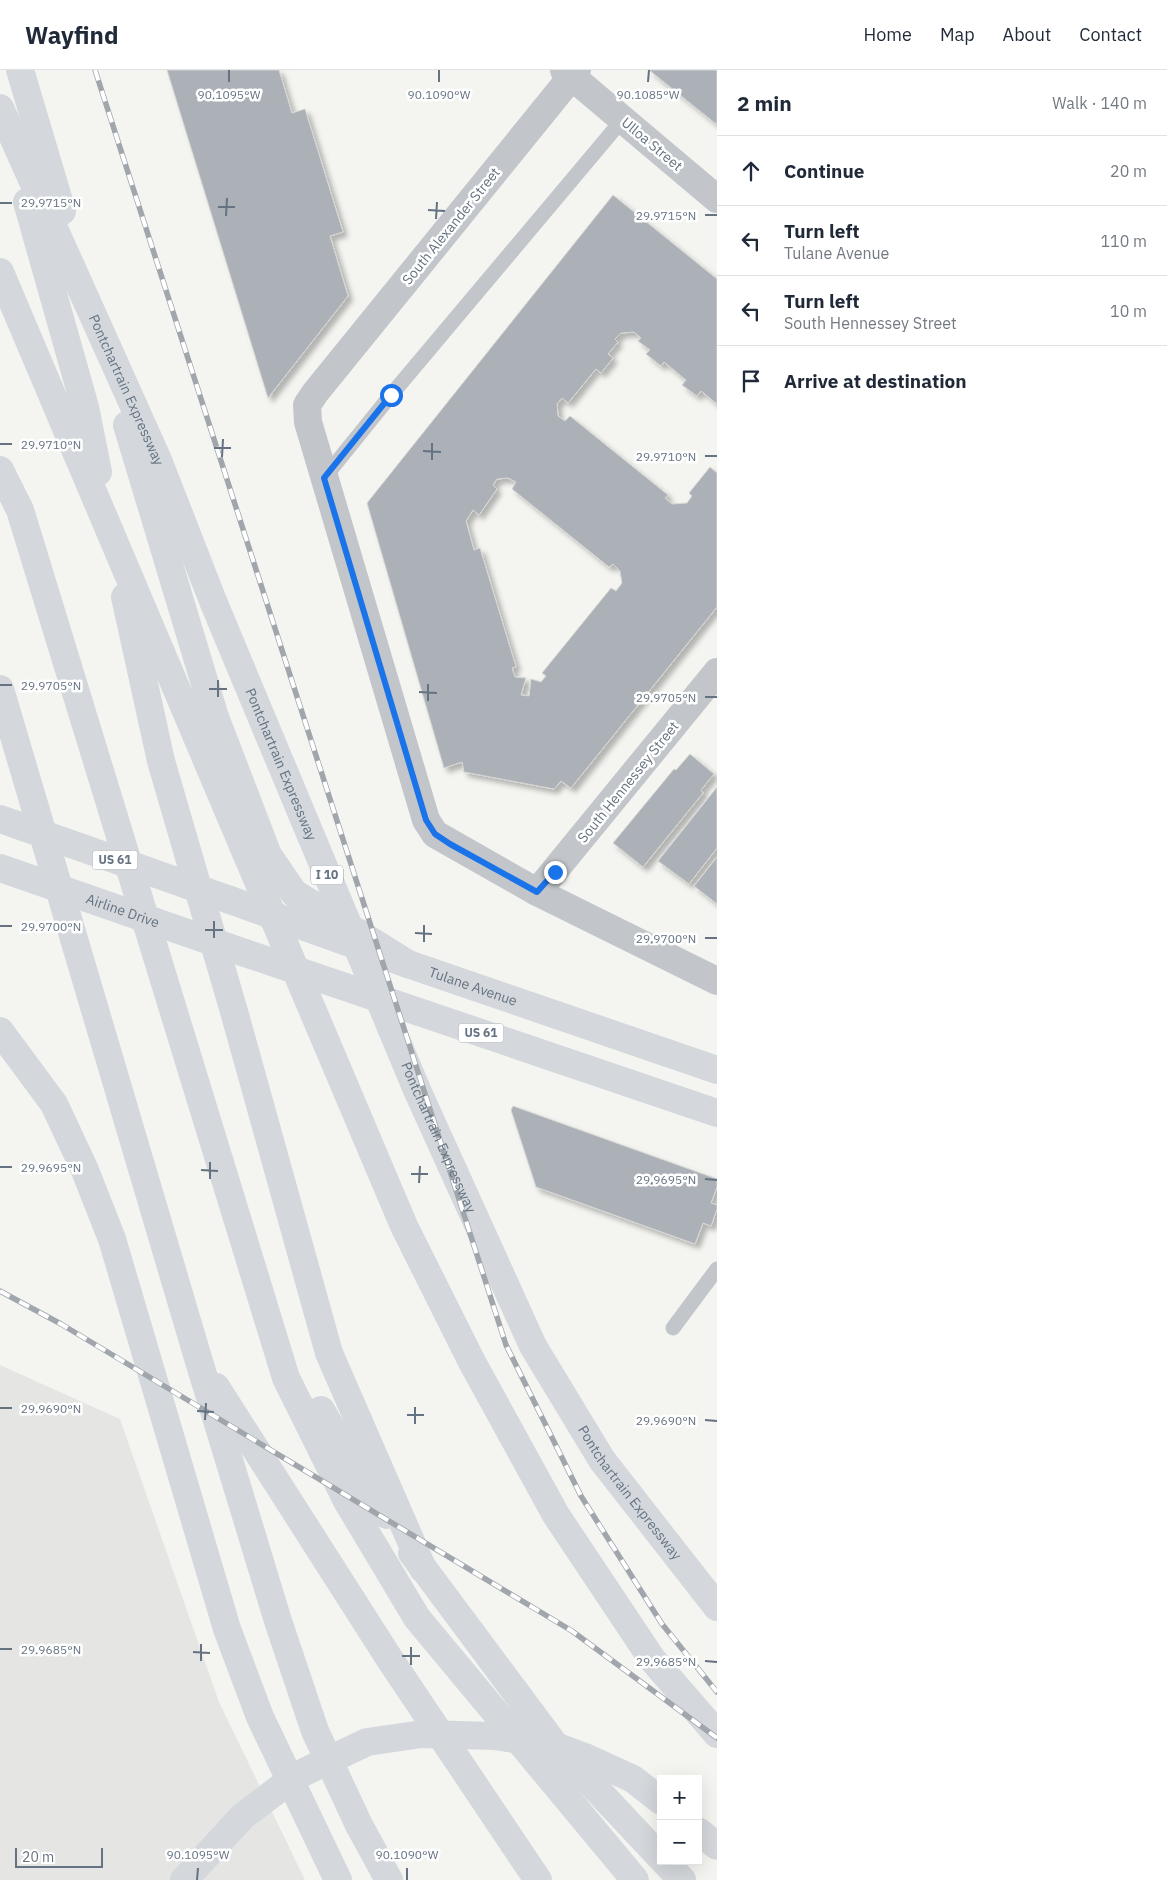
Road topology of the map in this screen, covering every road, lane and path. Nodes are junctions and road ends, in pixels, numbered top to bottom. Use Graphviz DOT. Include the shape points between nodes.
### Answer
graph roads {
  1 [pos="20,70"];
  2 [pos="571,72"];
  3 [pos="0,104"];
  4 [pos="0,108"];
  5 [pos="623,119"];
  6 [pos="717,199"];
  7 [pos="0,272"];
  8 [pos="0,470"];
  9 [pos="324,478"];
  10 [pos="717,672"];
  11 [pos="0,689"];
  12 [pos="0,819"];
  13 [pos="0,868"];
  14 [pos="537,892"];
  15 [pos="408,964"];
  16 [pos="717,981"];
  17 [pos="0,1031"];
  18 [pos="717,1070"];
  19 [pos="717,1114"];
  20 [pos="717,1269"];
  21 [pos="260,1299"];
  22 [pos="673,1328"];
  23 [pos="198,1358"];
  24 [pos="423,1569"];
  25 [pos="717,1607"];
  26 [pos="717,1734"];
  27 [pos="657,1798"];
  28 [pos="702,1834"];
  29 [pos="717,1846"];
  30 [pos="657,1854"];
  31 [pos="668,1865"];
  32 [pos="184,1880"];
  33 [pos="338,1880"];
  34 [pos="389,1880"];
  35 [pos="538,1880"];
  36 [pos="635,1880"];
  37 [pos="682,1880"];
  1 -- 15 [label="main road" via="215,717 268,856 294,893"];
  2 -- 5 [label="street, Ulloa Street"];
  2 -- 9 [label="street, South Alexander Street" via="308,405 308,422"];
  3 -- 24 [label="main road" via="85,407 161,760 329,1352"];
  4 -- 25 [label="main road, Pontchartrain Expressway / I 10" via="158,460 212,601 413,1081 533,1346 602,1460"];
  5 -- 6 [label="street, Ulloa Street"];
  5 -- 9 [label="lane"];
  7 -- 26 [label="main road" via="404,1226 472,1362 556,1515 652,1659"];
  8 -- 21 [label="main road" via="20,510"];
  9 -- 14 [label="street" via="426,820 435,834 450,844"];
  10 -- 14 [label="street, South Hennessey Street"];
  11 -- 23 [label="main road"];
  12 -- 15 [label="main road, Tulane Avenue / US 61"];
  13 -- 19 [label="main road, Airline Drive / US 61"];
  14 -- 16 [label="street"];
  15 -- 18 [label="main road, Tulane Avenue / US 61"];
  17 -- 33 [label="main road" via="54,1104 88,1177 112,1239 227,1629 260,1717"];
  20 -- 22 [label="lane"];
  21 -- 24 [label="main road" via="352,1464"];
  21 -- 36 [label="main road" via="286,1378 347,1501 417,1618"];
  23 -- 34 [label="main road" via="315,1731"];
  23 -- 35 [label="main road" via="389,1658"];
  24 -- 30 [label="main road" via="555,1745"];
  27 -- 32 [label="main road" via="633,1779 550,1744 494,1736 422,1734 367,1742 296,1776 243,1816"];
  28 -- 29 [label="main road"];
  31 -- 37 [label="main road"];
}
